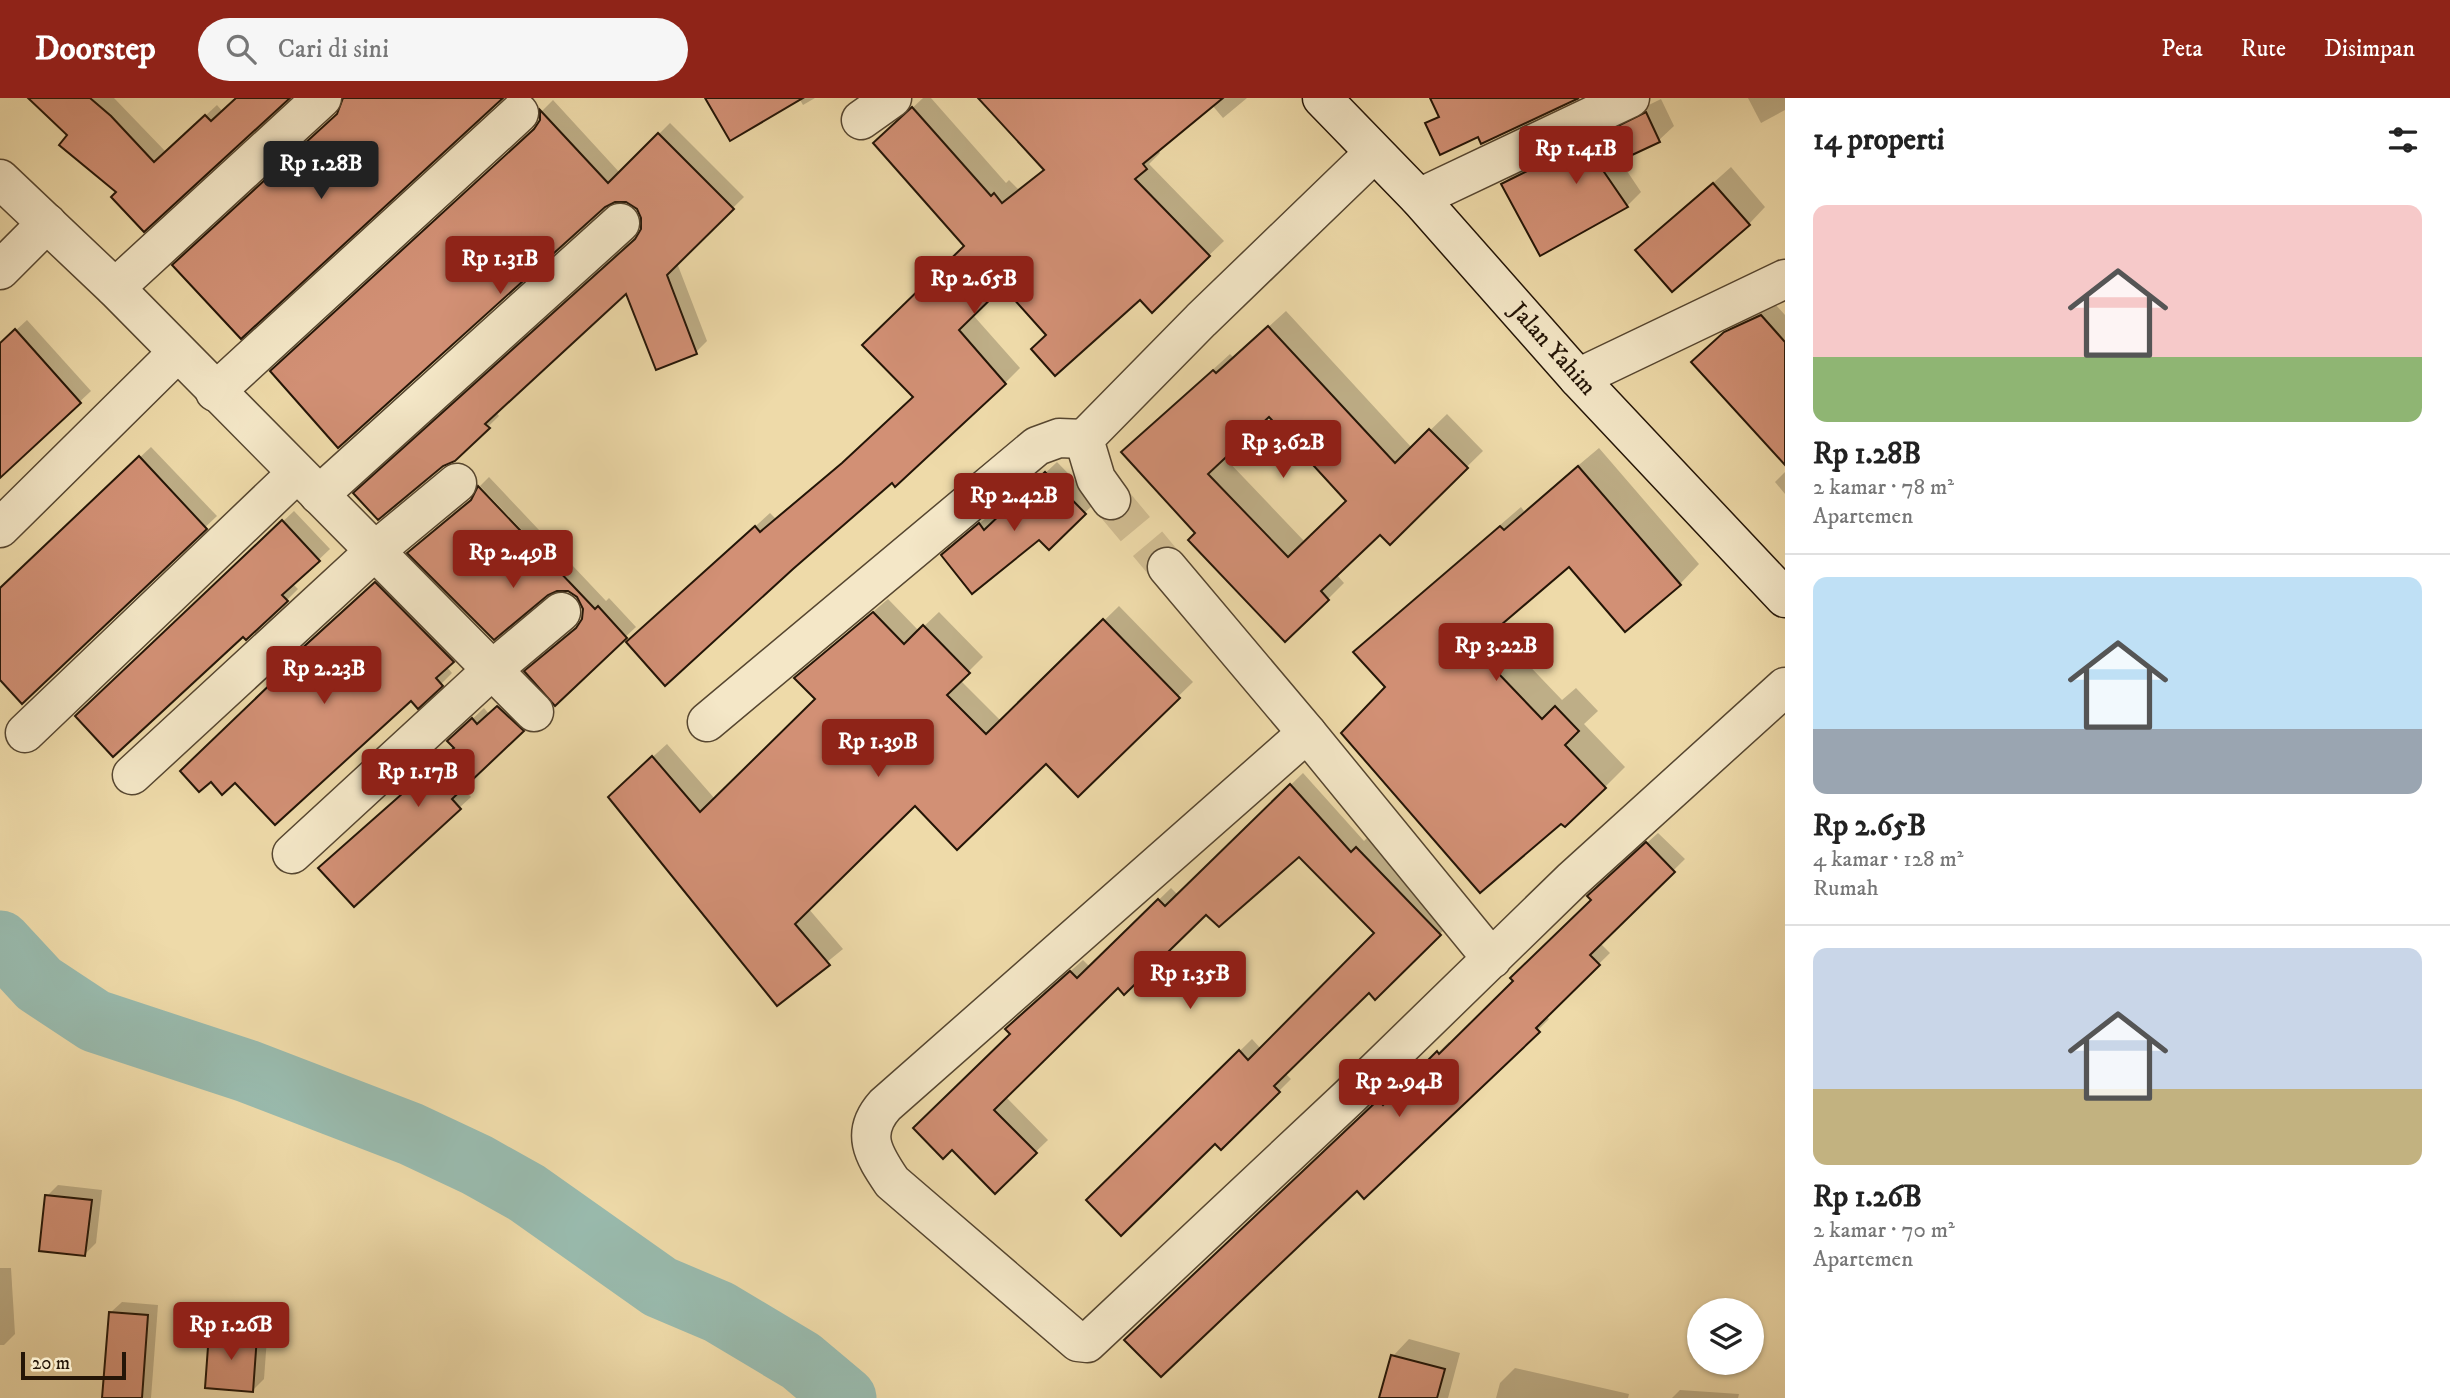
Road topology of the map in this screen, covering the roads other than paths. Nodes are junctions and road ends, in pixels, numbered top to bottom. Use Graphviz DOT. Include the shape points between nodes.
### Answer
graph roads {
  1 [pos="322,98"];
  2 [pos="892,98"];
  3 [pos="1322,98"];
  4 [pos="1630,98"];
  5 [pos="519,113"];
  6 [pos="861,120"];
  7 [pos="1374,153"];
  8 [pos="0,179"];
  9 [pos="1419,198"];
  10 [pos="47,222"];
  11 [pos="620,223"];
  12 [pos="0,270"];
  13 [pos="1785,279"];
  14 [pos="115,288"];
  15 [pos="177,352"];
  16 [pos="1578,378"];
  17 [pos="215,392"];
  18 [pos="1084,439"];
  19 [pos="457,483"];
  20 [pos="308,484"];
  21 [pos="1111,500"];
  22 [pos="0,528"];
  23 [pos="376,550"];
  24 [pos="1167,567"];
  25 [pos="1785,598"];
  26 [pos="561,612"];
  27 [pos="493,669"];
  28 [pos="1785,687"];
  29 [pos="534,712"];
  30 [pos="707,722"];
  31 [pos="25,733"];
  32 [pos="1307,733"];
  33 [pos="132,775"];
  34 [pos="292,854"];
  35 [pos="1492,959"];
  1 -- 14 [label="street"];
  2 -- 6 [label="street"];
  3 -- 7 [label="street, Jalan Yahim"];
  4 -- 9 [label="street"];
  5 -- 17 [label="street"];
  7 -- 9 [label="street, Jalan Yahim"];
  7 -- 18 [label="street"];
  8 -- 10 [label="street"];
  9 -- 16 [label="street, Jalan Yahim"];
  10 -- 12 [label="street"];
  10 -- 14 [label="street"];
  11 -- 20 [label="street"];
  13 -- 16 [label="street"];
  14 -- 15 [label="street"];
  15 -- 17 [label="street"];
  15 -- 22 [label="street"];
  16 -- 25 [label="street, Jalan Yahim"];
  17 -- 20 [label="street"];
  18 -- 21 [label="street" via="1096,479"];
  18 -- 30 [label="street" via="1059,438 1037,446"];
  19 -- 23 [label="street"];
  20 -- 23 [label="street"];
  20 -- 31 [label="street"];
  23 -- 27 [label="street"];
  23 -- 33 [label="street"];
  24 -- 32 [label="street"];
  26 -- 27 [label="street"];
  27 -- 29 [label="street"];
  27 -- 34 [label="street"];
  28 -- 35 [label="street" via="1629,826"];
  32 -- 35 [label="street"];
  32 -- 35 [label="street" via="875,1116 871,1136 875,1157 892,1182 1078,1342 1087,1343"];
}
